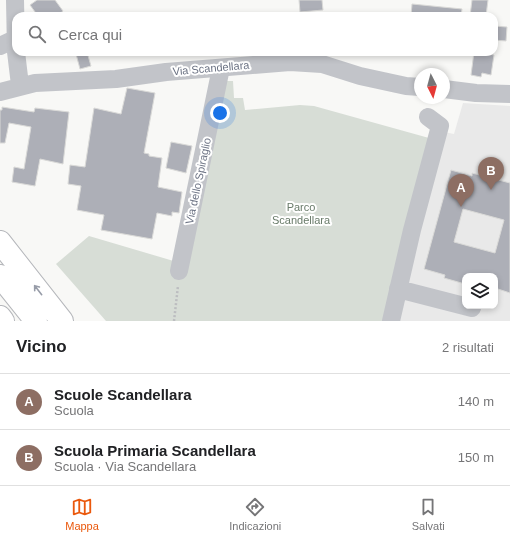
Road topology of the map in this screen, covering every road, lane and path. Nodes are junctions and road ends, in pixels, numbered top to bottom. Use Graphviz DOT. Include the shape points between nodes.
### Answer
graph roads {
  1 [pos="15,0"];
  2 [pos="14,12"];
  3 [pos="14,56"];
  4 [pos="221,68"];
  5 [pos="20,85"];
  6 [pos="414,86"];
  7 [pos="450,91"];
  8 [pos="0,92"];
  9 [pos="510,94"];
  10 [pos="428,117"];
  11 [pos="0,242"];
  12 [pos="179,271"];
  13 [pos="0,276"];
  14 [pos="398,289"];
  15 [pos="462,305"];
  16 [pos="0,317"];
  17 [pos="3,321"];
  18 [pos="36,321"];
  19 [pos="62,321"];
  20 [pos="174,321"];
  21 [pos="391,321"];
  1 -- 2 [label="street"];
  3 -- 5 [label="street"];
  4 -- 5 [label="street, Via Scandellara"];
  4 -- 6 [label="street, Via Scandellara" via="304,62"];
  4 -- 12 [label="street, Via dello Spiraglio"];
  5 -- 8 [label="street, Via Scandellara"];
  7 -- 9 [label="street"];
  10 -- 14 [label="street" via="440,126"];
  19 -- 11 [label="highway, one-way"];
  12 -- 20 [label="path"];
  13 -- 18 [label="highway"];
  14 -- 15 [label="street"];
  14 -- 21 [label="street"];
  16 -- 17 [label="highway"];
}
